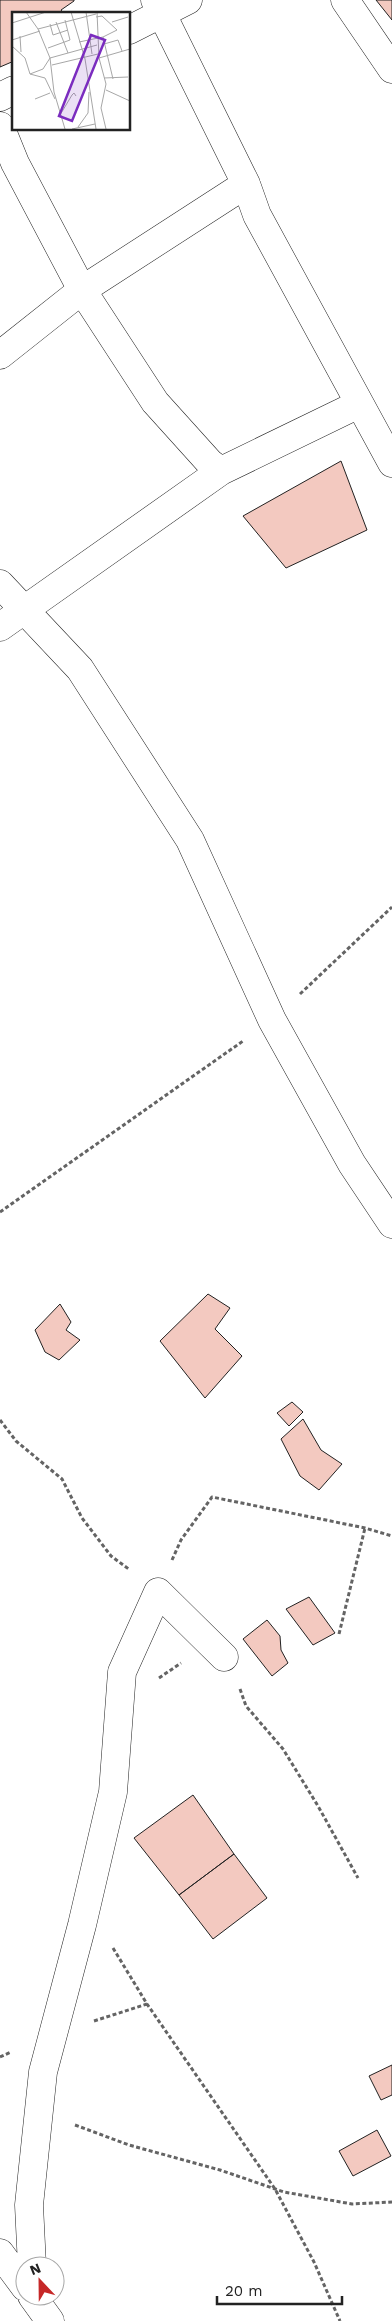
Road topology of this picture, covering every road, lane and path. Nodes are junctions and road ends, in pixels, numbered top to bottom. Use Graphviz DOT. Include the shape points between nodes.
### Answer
graph roads {
  1 [pos="188,0"];
  2 [pos="345,0"];
  3 [pos="157,7"];
  4 [pos="130,29"];
  5 [pos="392,69"];
  6 [pos="12,91"];
  7 [pos="0,97"];
  8 [pos="0,126"];
  9 [pos="246,184"];
  10 [pos="82,290"];
  11 [pos="0,355"];
  12 [pos="359,404"];
  13 [pos="392,463"];
  14 [pos="221,471"];
  15 [pos="0,584"];
  16 [pos="23,610"];
  17 [pos="0,626"];
  18 [pos="392,907"];
  19 [pos="272,1020"];
  20 [pos="0,1212"];
  21 [pos="392,1224"];
  22 [pos="0,1420"];
  23 [pos="365,1528"];
  24 [pos="392,1536"];
  25 [pos="158,1592"];
  26 [pos="339,1634"];
  27 [pos="224,1657"];
  28 [pos="119,1706"];
  29 [pos="358,1878"];
  30 [pos="87,1904"];
  31 [pos="147,2004"];
  32 [pos="54,2034"];
  33 [pos="39,2111"];
  34 [pos="275,2189"];
  35 [pos="392,2202"];
  36 [pos="0,2253"];
  37 [pos="32,2256"];
  38 [pos="15,2273"];
  39 [pos="39,2306"];
  40 [pos="50,2321"];
  41 [pos="340,2321"];
  1 -- 3 [label="street"];
  2 -- 5 [label="street"];
  3 -- 4 [label="street"];
  3 -- 9 [label="street"];
  6 -- 7 [label="street"];
  8 -- 10 [label="street" via="15,163"];
  9 -- 10 [label="street"];
  9 -- 12 [label="street" via="257,215"];
  10 -- 11 [label="street"];
  10 -- 14 [label="street" via="155,402"];
  12 -- 13 [label="street"];
  12 -- 14 [label="street"];
  14 -- 16 [label="street"];
  15 -- 16 [label="street"];
  16 -- 17 [label="street"];
  16 -- 19 [label="street" via="80,669 190,840"];
  18 -- 19 [label="path"];
  19 -- 20 [label="path"];
  19 -- 21 [label="street" via="352,1164"];
  22 -- 25 [label="path" via="16,1441 62,1480 82,1518 111,1556"];
  23 -- 24 [label="path"];
  23 -- 25 [label="path" via="212,1497 181,1540"];
  23 -- 26 [label="path"];
  25 -- 27 [label="street"];
  25 -- 28 [label="street" via="122,1672"];
  27 -- 28 [label="path" via="185,1660"];
  27 -- 29 [label="path" via="227,1657 246,1706 283,1749"];
  28 -- 30 [label="street" via="113,1792"];
  30 -- 31 [label="path"];
  30 -- 32 [label="street"];
  31 -- 32 [label="path"];
  31 -- 34 [label="path"];
  32 -- 33 [label="street" via="43,2072"];
  33 -- 34 [label="path" via="129,2145"];
  33 -- 37 [label="street" via="29,2205"];
  34 -- 35 [label="path" via="352,2204"];
  34 -- 41 [label="path" via="314,2262"];
  36 -- 38 [label="street"];
  39 -- 40 [label="street"];
}
